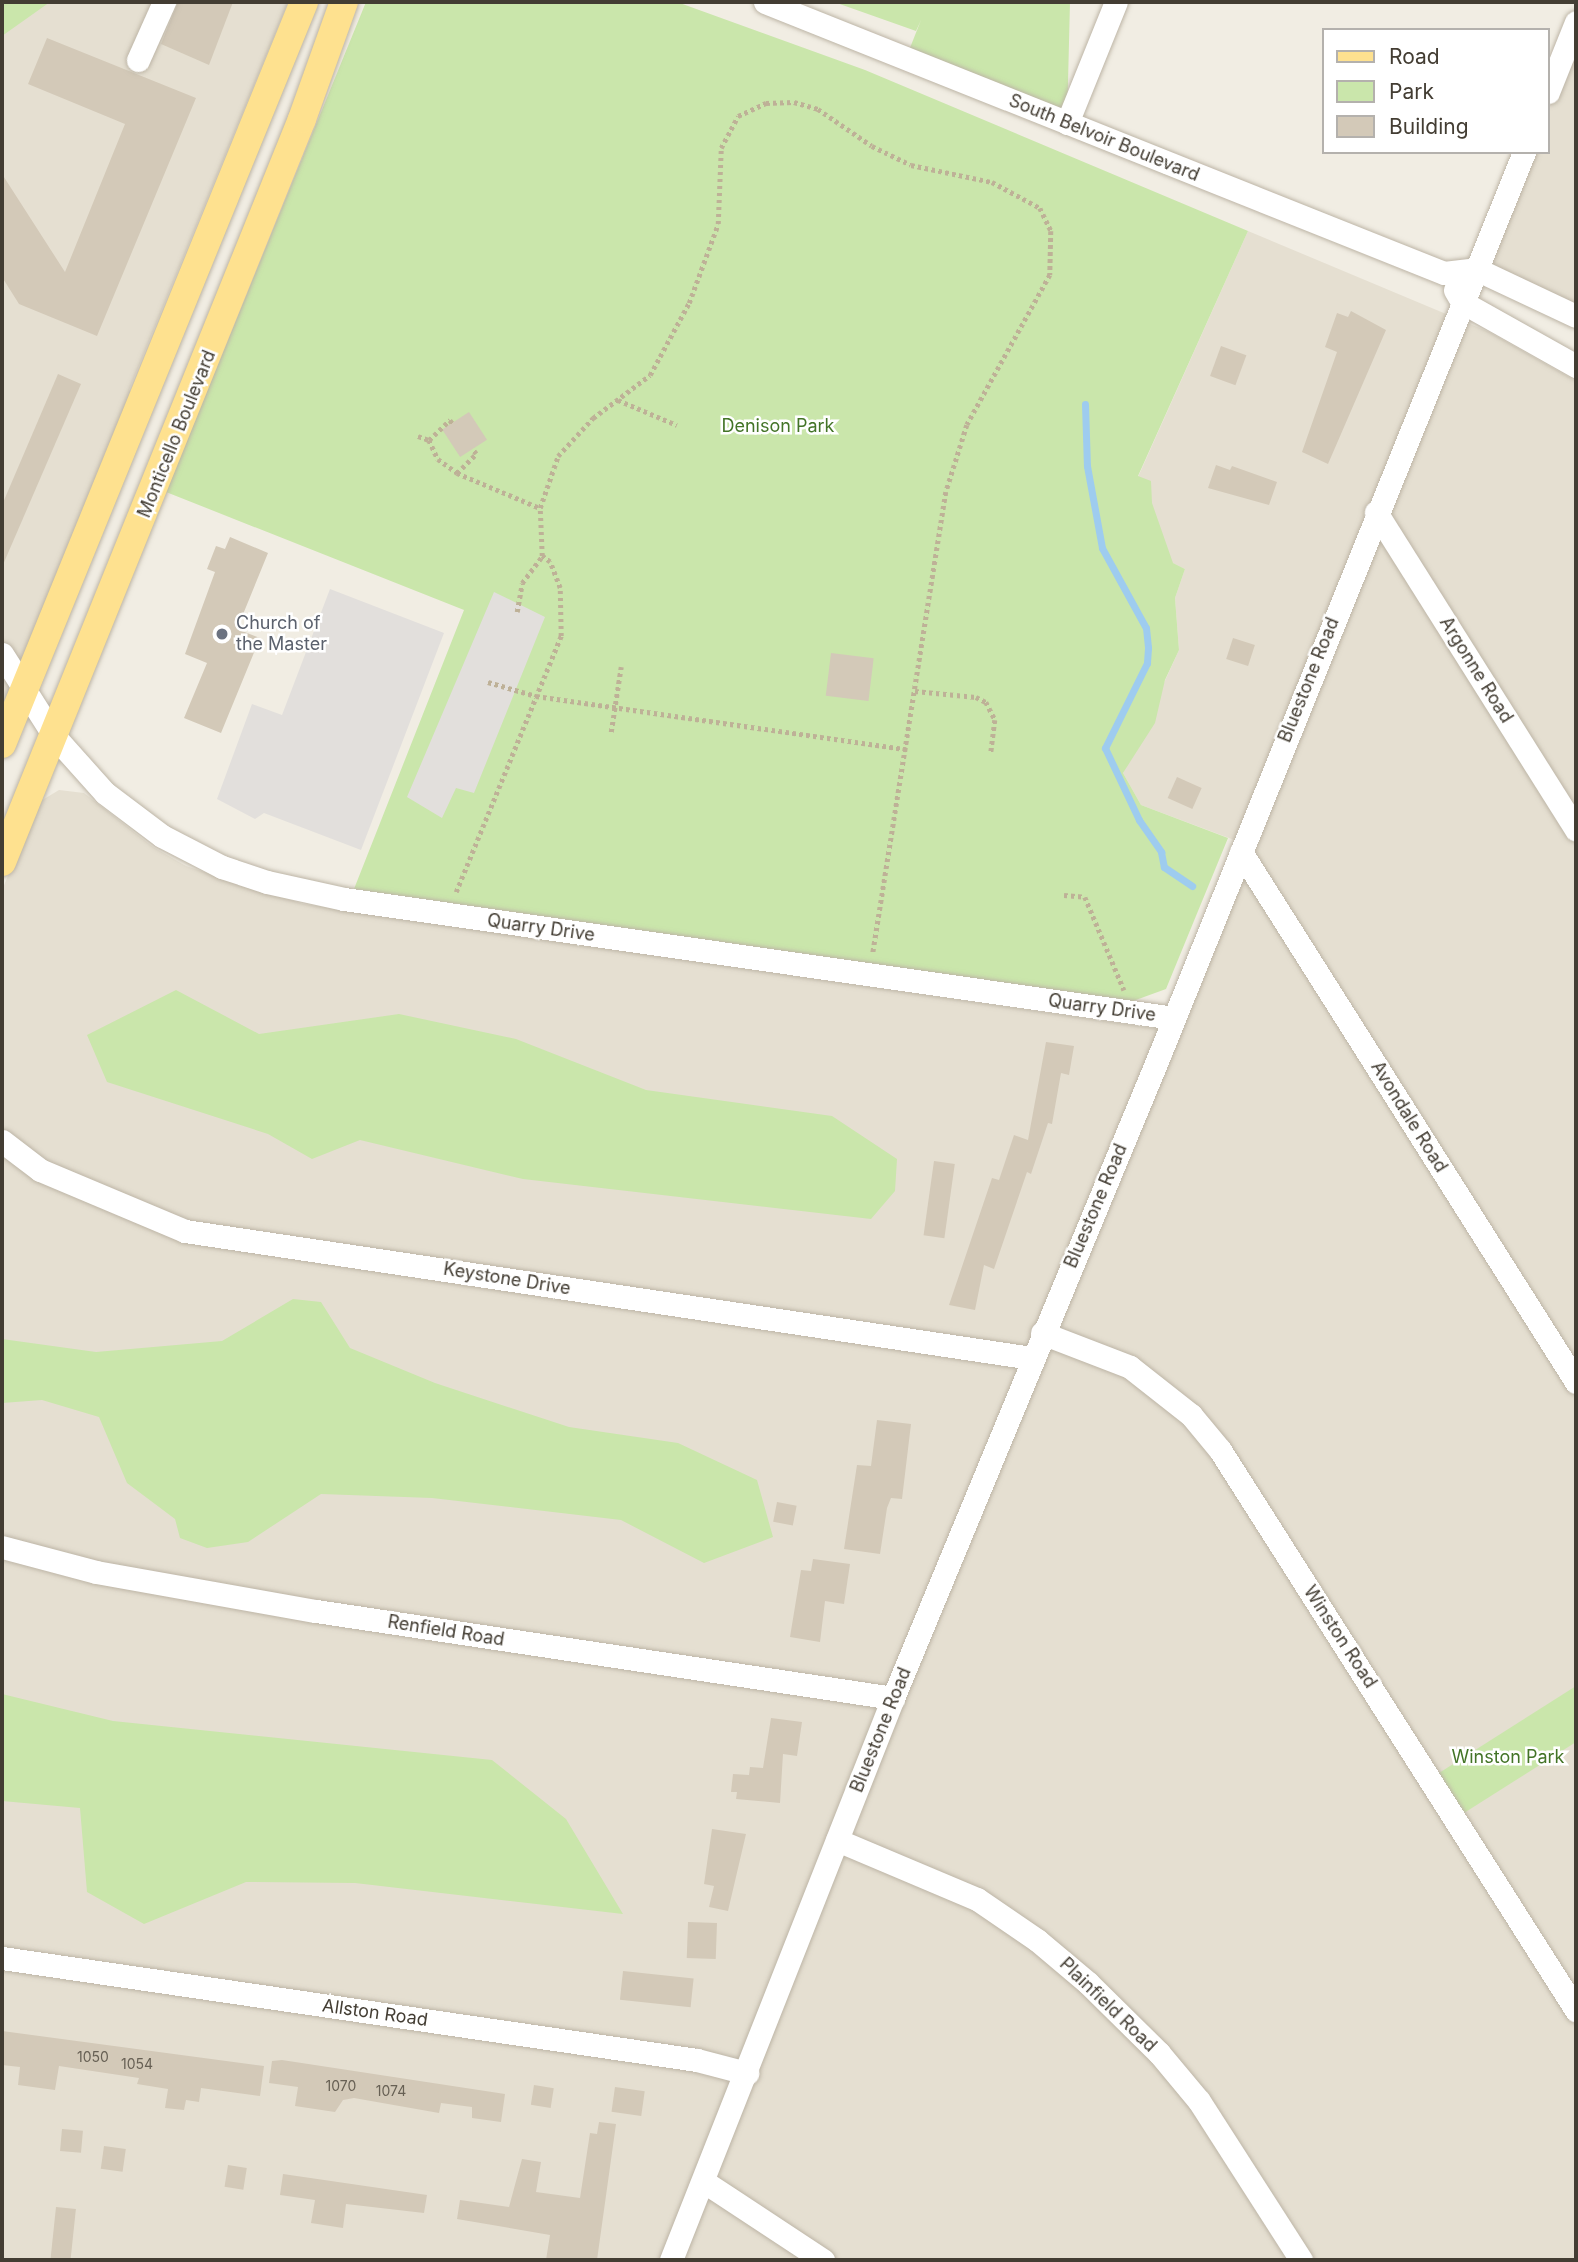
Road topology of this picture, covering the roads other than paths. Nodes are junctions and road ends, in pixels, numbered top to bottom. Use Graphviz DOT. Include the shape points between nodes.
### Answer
graph roads {
  1 [pos="164,2"];
  2 [pos="304,2"];
  3 [pos="344,2"];
  4 [pos="765,2"];
  5 [pos="1116,2"];
  6 [pos="1576,22"];
  7 [pos="138,60"];
  8 [pos="1550,87"];
  9 [pos="1067,123"];
  10 [pos="1523,154"];
  11 [pos="1476,269"];
  12 [pos="1444,273"];
  13 [pos="1462,302"];
  14 [pos="1576,316"];
  15 [pos="1576,366"];
  16 [pos="1376,512"];
  17 [pos="2,654"];
  18 [pos="24,691"];
  19 [pos="54,736"];
  20 [pos="2,744"];
  21 [pos="1576,829"];
  22 [pos="1241,852"];
  23 [pos="2,862"];
  24 [pos="1174,1018"];
  25 [pos="2,1141"];
  26 [pos="1042,1333"];
  27 [pos="1032,1358"];
  28 [pos="1576,1382"];
  29 [pos="2,1547"];
  30 [pos="893,1698"];
  31 [pos="837,1840"];
  32 [pos="2,1958"];
  33 [pos="1576,2010"];
  34 [pos="747,2073"];
  35 [pos="703,2181"];
  36 [pos="671,2260"];
  37 [pos="823,2260"];
  38 [pos="1301,2260"];
  1 -- 7 [label="street"];
  2 -- 18 [label="main road"];
  3 -- 19 [label="main road, Monticello Boulevard" via="302,119"];
  4 -- 9 [label="street, South Belvoir Boulevard"];
  5 -- 9 [label="street"];
  6 -- 8 [label="street"];
  9 -- 12 [label="street, South Belvoir Boulevard"];
  10 -- 11 [label="street, Bluestone Road"];
  11 -- 12 [label="street, South Belvoir Boulevard"];
  11 -- 13 [label="street, Bluestone Road"];
  11 -- 14 [label="street"];
  12 -- 13 [label="street"];
  13 -- 15 [label="street"];
  13 -- 16 [label="street, Bluestone Road"];
  16 -- 21 [label="street, Argonne Road"];
  16 -- 22 [label="street, Bluestone Road"];
  17 -- 18 [label="street, Quarry Drive"];
  18 -- 19 [label="street, Quarry Drive"];
  18 -- 20 [label="main road"];
  19 -- 23 [label="main road, Monticello Boulevard"];
  19 -- 24 [label="street, Quarry Drive" via="85,775 142,823 222,867 267,882 344,899"];
  22 -- 24 [label="street, Bluestone Road"];
  22 -- 28 [label="street, Avondale Road"];
  24 -- 26 [label="street, Bluestone Road"];
  25 -- 27 [label="street, Keystone Drive" via="40,1170 185,1231"];
  26 -- 27 [label="street, Bluestone Road"];
  26 -- 33 [label="street, Winston Road" via="1130,1367 1191,1415 1220,1450"];
  27 -- 30 [label="street, Bluestone Road"];
  29 -- 30 [label="street, Renfield Road" via="96,1572 316,1611"];
  30 -- 31 [label="street, Bluestone Road"];
  31 -- 34 [label="street, Bluestone Road"];
  31 -- 38 [label="street, Plainfield Road" via="988,1906 1037,1940 1106,1999 1199,2101"];
  32 -- 34 [label="street, Allston Road" via="683,2057"];
  34 -- 35 [label="street, Bluestone Road"];
  35 -- 36 [label="street, Bluestone Road"];
  35 -- 37 [label="street"];
}
